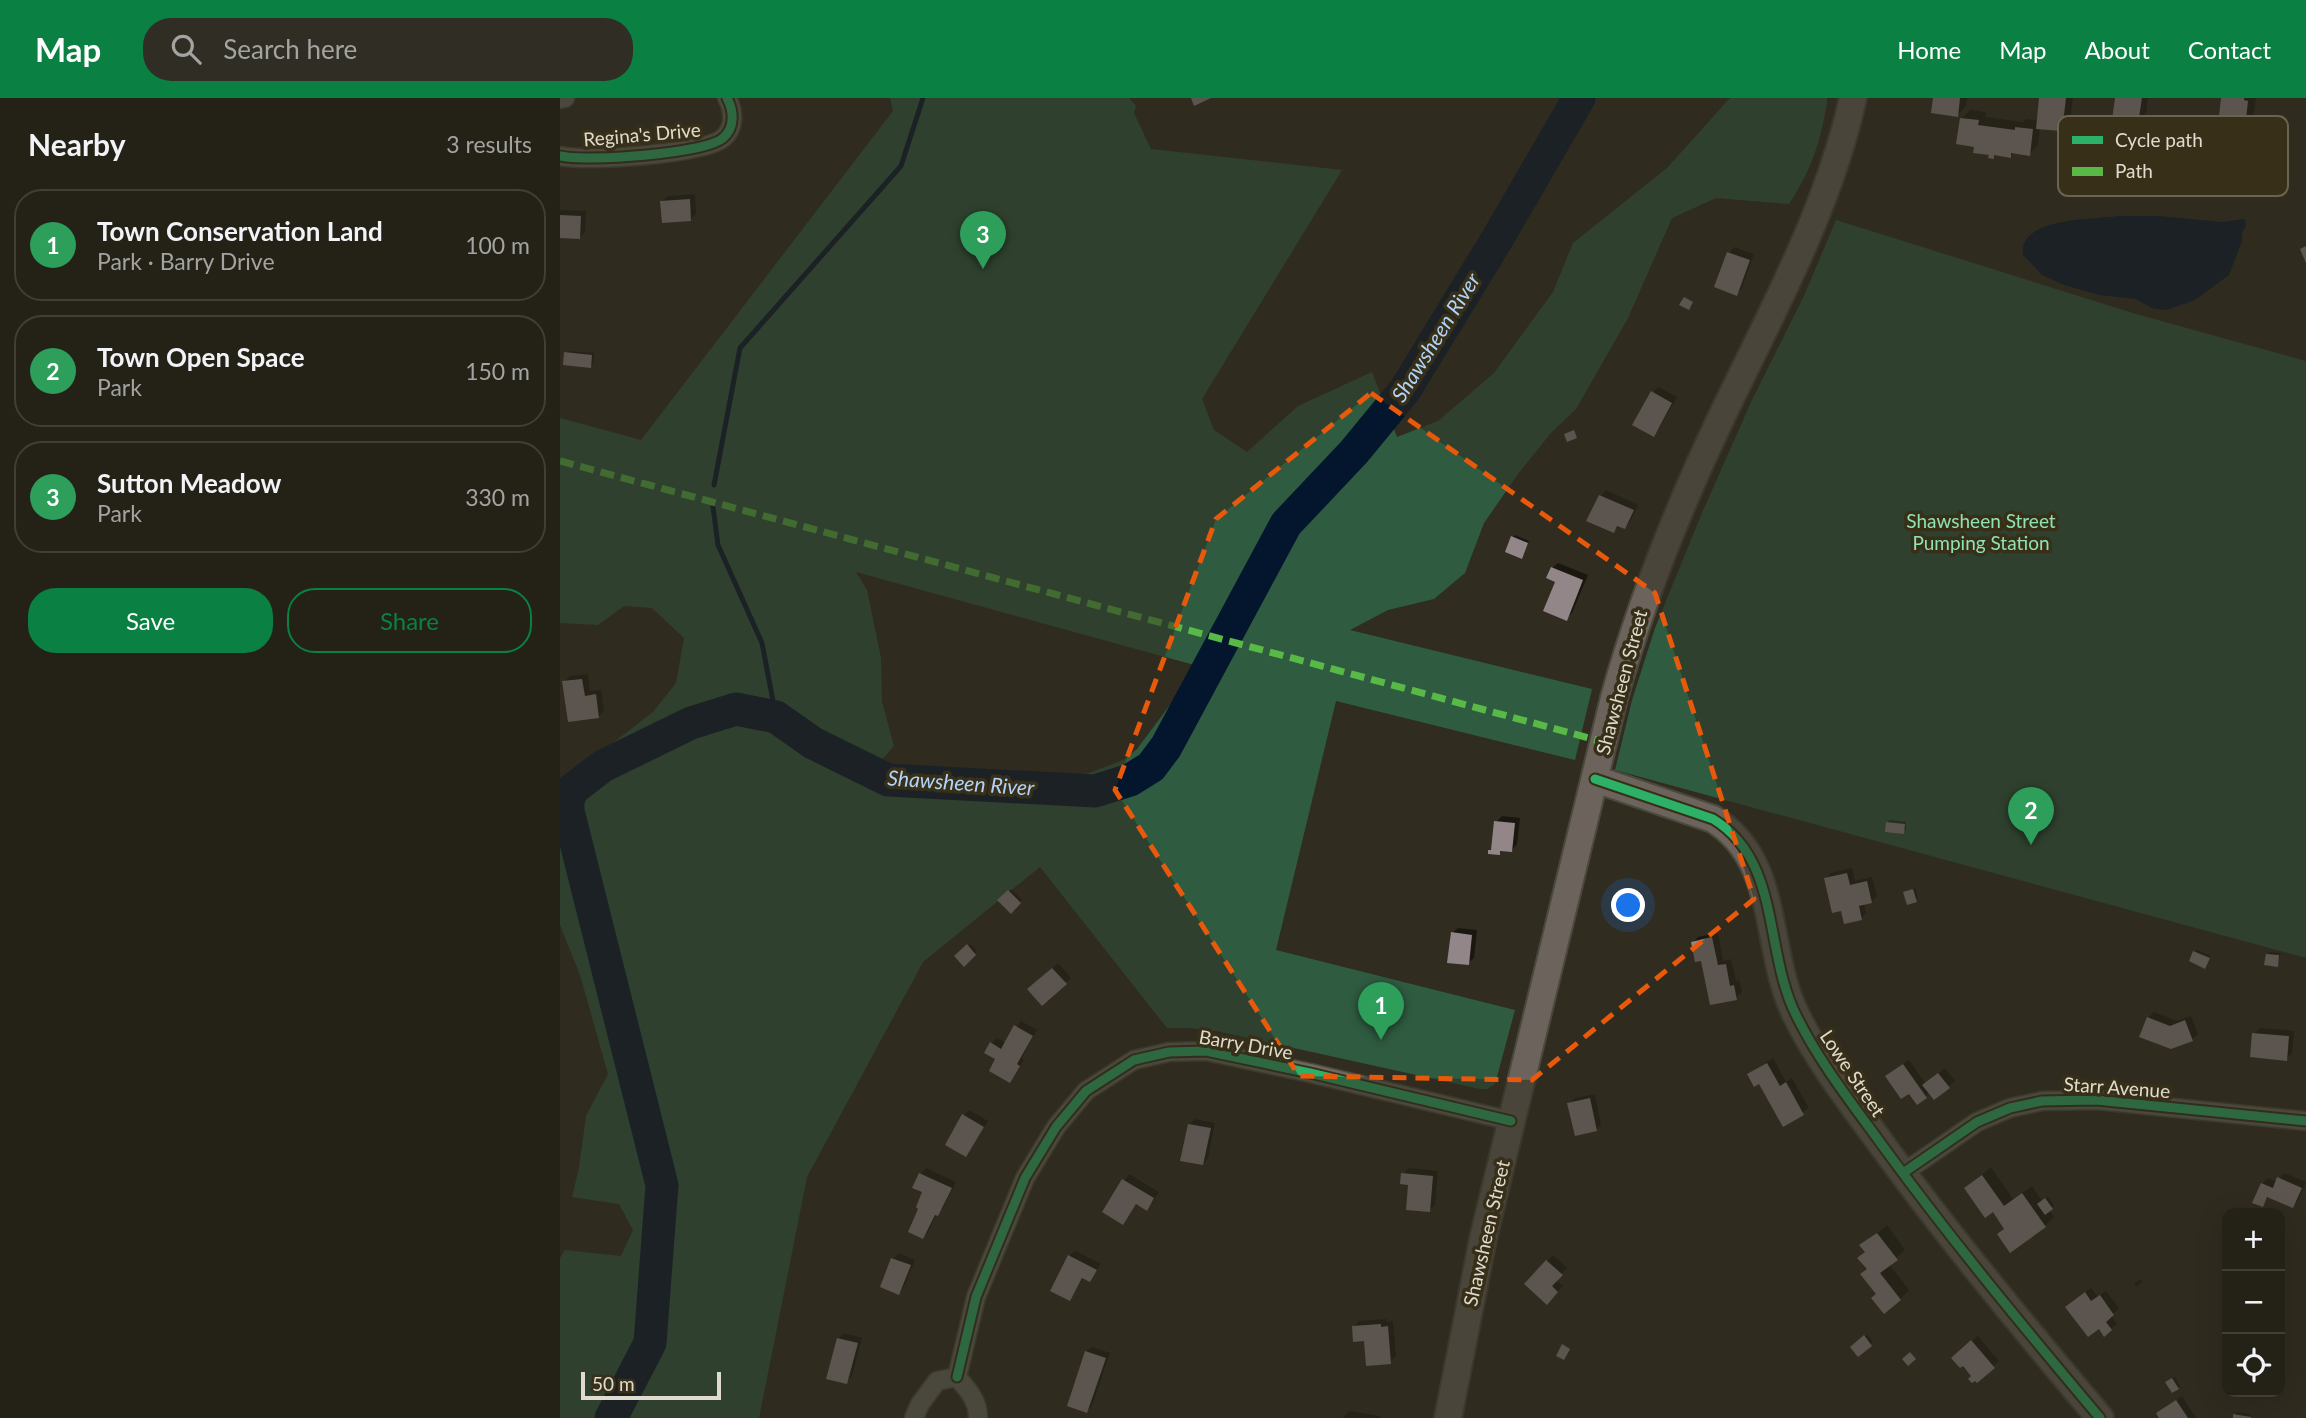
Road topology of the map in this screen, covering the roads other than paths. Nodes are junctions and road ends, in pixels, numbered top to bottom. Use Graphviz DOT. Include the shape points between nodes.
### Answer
graph roads {
  1 [pos="565,98"];
  2 [pos="727,98"];
  3 [pos="1853,98"];
  4 [pos="560,99"];
  5 [pos="560,156"];
  6 [pos="1595,779"];
  7 [pos="1511,1121"];
  8 [pos="2306,1121"];
  9 [pos="1903,1173"];
  10 [pos="957,1377"];
  11 [pos="914,1418"];
  12 [pos="978,1418"];
  13 [pos="1448,1418"];
  14 [pos="2100,1418"];
  1 -- 4 [label="street"];
  2 -- 5 [label="street, Regina's Drive" via="730,127 724,138 710,145 642,155"];
  3 -- 6 [label="main road, Shawsheen Street" via="1840,150 1808,235 1655,566"];
  6 -- 7 [label="main road, Shawsheen Street"];
  6 -- 9 [label="main road, Lowe Street" via="1713,819 1743,845 1759,873 1791,1006 1829,1072"];
  7 -- 10 [label="street, Barry Drive" via="1206,1051 1168,1052 1134,1060 1086,1091 1056,1127 1025,1178 976,1297"];
  7 -- 13 [label="main road, Shawsheen Street"];
  8 -- 9 [label="street, Starr Avenue" via="2095,1100 2042,1101 1977,1122"];
  9 -- 14 [label="main road, Lowe Street"];
  10 -- 11 [label="street" via="937,1381"];
  10 -- 12 [label="street" via="974,1397"];
}
